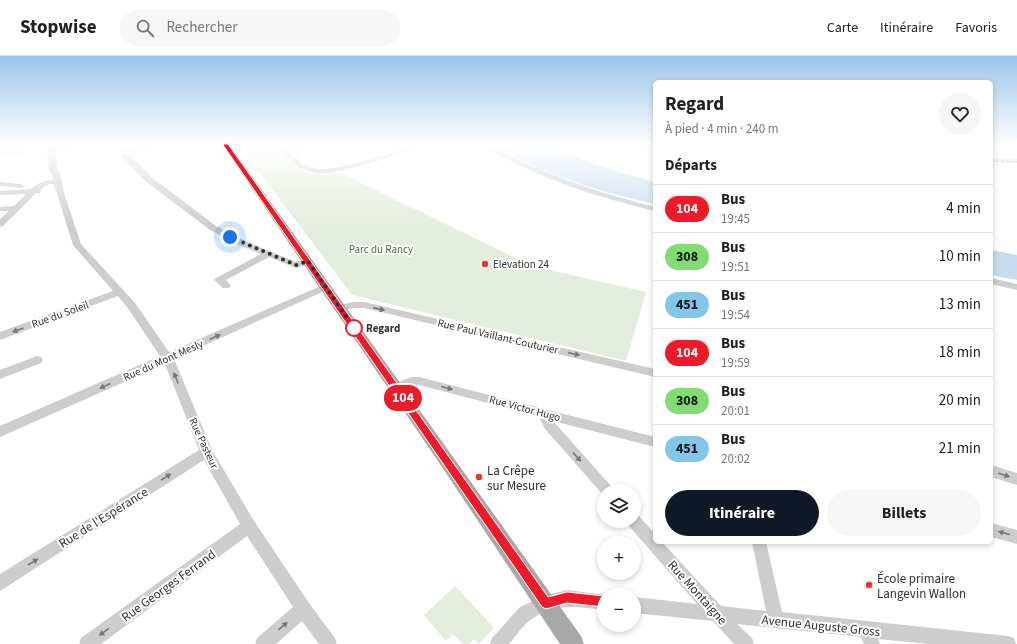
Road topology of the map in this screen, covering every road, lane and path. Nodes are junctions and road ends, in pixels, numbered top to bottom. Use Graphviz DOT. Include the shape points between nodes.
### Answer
graph roads {
  1 [pos="52,172"];
  2 [pos="55,172"];
  3 [pos="142,172"];
  4 [pos="245,172"];
  5 [pos="540,172"];
  6 [pos="58,182"];
  7 [pos="50,184"];
  8 [pos="6,187"];
  9 [pos="37,189"];
  10 [pos="0,193"];
  11 [pos="60,193"];
  12 [pos="0,208"];
  13 [pos="18,208"];
  14 [pos="653,208"];
  15 [pos="0,224"];
  16 [pos="268,254"];
  17 [pos="308,261"];
  18 [pos="993,281"];
  19 [pos="226,286"];
  20 [pos="326,287"];
  21 [pos="1017,287"];
  22 [pos="120,292"];
  23 [pos="341,308"];
  24 [pos="0,336"];
  25 [pos="166,359"];
  26 [pos="37,360"];
  27 [pos="653,373"];
  28 [pos="0,375"];
  29 [pos="396,387"];
  30 [pos="548,414"];
  31 [pos="0,432"];
  32 [pos="653,441"];
  33 [pos="206,452"];
  34 [pos="993,472"];
  35 [pos="1017,479"];
  36 [pos="601,484"];
  37 [pos="249,526"];
  38 [pos="640,528"];
  39 [pos="993,531"];
  40 [pos="1017,537"];
  41 [pos="653,542"];
  42 [pos="655,544"];
  43 [pos="759,544"];
  44 [pos="0,583"];
  45 [pos="597,601"];
  46 [pos="546,603"];
  47 [pos="641,606"];
  48 [pos="303,609"];
  49 [pos="717,614"];
  50 [pos="776,621"];
  51 [pos="870,637"];
  52 [pos="87,644"];
  53 [pos="263,644"];
  54 [pos="329,644"];
  55 [pos="498,644"];
  56 [pos="573,644"];
  57 [pos="746,644"];
  58 [pos="1008,644"];
  1 -- 7 [label="street"];
  2 -- 6 [label="street"];
  3 -- 16 [label="street" via="213,228"];
  4 -- 17 [label="main road"];
  5 -- 14 [label="street" via="599,195"];
  6 -- 7 [label="street"];
  6 -- 11 [label="street"];
  7 -- 9 [label="street"];
  7 -- 11 [label="street"];
  8 -- 9 [label="street"];
  8 -- 10 [label="street"];
  9 -- 13 [label="street"];
  11 -- 22 [label="street, Rue Pasteur" via="77,245"];
  12 -- 13 [label="street"];
  13 -- 15 [label="street"];
  16 -- 17 [label="street" via="296,265"];
  16 -- 19 [label="street" via="219,280"];
  17 -- 20 [label="main road"];
  18 -- 21 [label="street"];
  20 -- 23 [label="main road"];
  25 -- 20 [label="street, Rue du Mont Mesly, one-way"];
  22 -- 24 [label="street, Rue du Soleil, one-way"];
  22 -- 25 [label="street, Rue Pasteur" via="145,323"];
  23 -- 27 [label="street, Rue Paul Vaillant-Couturier, one-way" via="364,305"];
  23 -- 29 [label="main road"];
  25 -- 31 [label="street, Rue du Mont Mesly, one-way"];
  33 -- 25 [label="street, Rue Pasteur, one-way" via="170,363"];
  26 -- 28 [label="street"];
  29 -- 30 [label="street, Rue Victor Hugo, one-way" via="419,381"];
  29 -- 46 [label="main road"];
  30 -- 32 [label="street, Rue Victor Hugo"];
  30 -- 36 [label="street, one-way" via="546,419 549,425"];
  33 -- 37 [label="street, Rue Pasteur"];
  44 -- 33 [label="street, Rue de l'Espérance, one-way"];
  34 -- 35 [label="street, one-way"];
  37 -- 48 [label="street, Rue Pasteur"];
  37 -- 52 [label="street, Rue Georges Ferrand, one-way"];
  38 -- 41 [label="street, Rue Montaigne"];
  40 -- 39 [label="street, one-way"];
  42 -- 49 [label="street, Rue Montaigne"];
  43 -- 50 [label="street"];
  45 -- 46 [label="street" via="567,598"];
  46 -- 55 [label="street" via="526,613"];
  46 -- 56 [label="main road"];
  47 -- 49 [label="street, Avenue Auguste Gross"];
  53 -- 48 [label="street, one-way"];
  48 -- 54 [label="street, Rue Pasteur"];
  49 -- 50 [label="street, Avenue Auguste Gross"];
  49 -- 57 [label="street, Rue Montaigne"];
  50 -- 51 [label="street, Avenue Auguste Gross"];
  51 -- 58 [label="street, Avenue Auguste Gross"];
}
